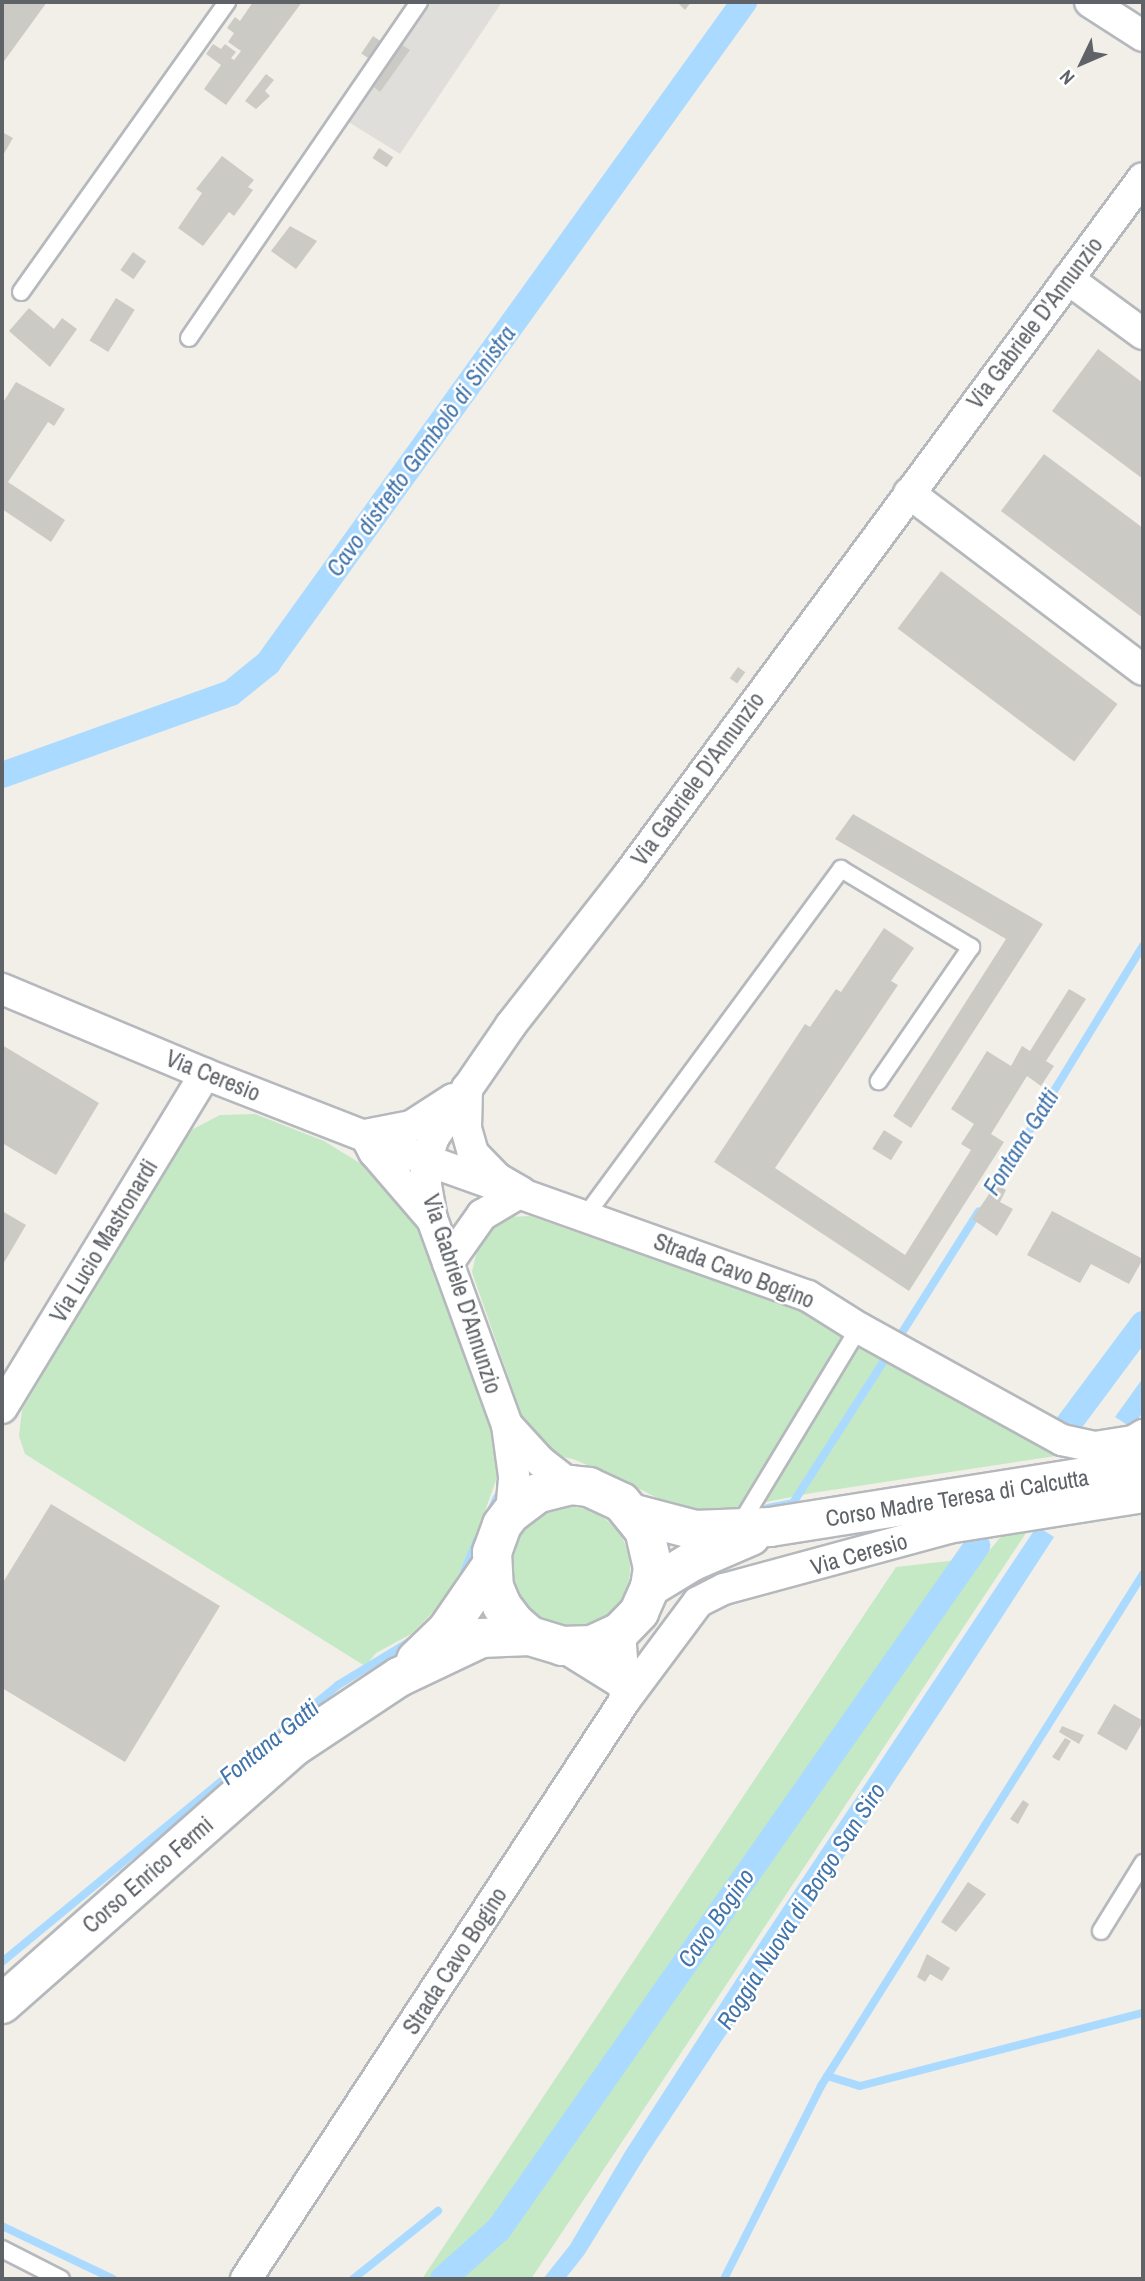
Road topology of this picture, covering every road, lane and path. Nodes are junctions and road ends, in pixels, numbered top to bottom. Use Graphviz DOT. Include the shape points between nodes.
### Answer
graph roads {
  1 [pos="227,2"];
  2 [pos="419,2"];
  3 [pos="1090,2"];
  4 [pos="1143,36"];
  5 [pos="1143,178"];
  6 [pos="1068,279"];
  7 [pos="21,292"];
  8 [pos="1143,334"];
  9 [pos="189,338"];
  10 [pos="909,494"];
  11 [pos="1143,670"];
  12 [pos="2,989"];
  13 [pos="205,1074"];
  14 [pos="879,1081"];
  15 [pos="467,1088"];
  16 [pos="365,1135"];
  17 [pos="426,1160"];
  18 [pos="521,1192"];
  19 [pos="586,1215"];
  20 [pos="432,1219"];
  21 [pos="448,1263"];
  22 [pos="859,1328"];
  23 [pos="2,1408"];
  24 [pos="507,1425"];
  25 [pos="1143,1435"];
  26 [pos="1143,1468"];
  27 [pos="571,1485"];
  28 [pos="1143,1497"];
  29 [pos="511,1513"];
  30 [pos="634,1514"];
  31 [pos="754,1528"];
  32 [pos="491,1566"];
  33 [pos="650,1587"];
  34 [pos="620,1632"];
  35 [pos="546,1641"];
  36 [pos="399,1677"];
  37 [pos="624,1692"];
  38 [pos="1143,1863"];
  39 [pos="1101,1931"];
  40 [pos="2,2004"];
  41 [pos="2,2249"];
  42 [pos="61,2279"];
  43 [pos="246,2279"];
  1 -- 7 [label="lane"];
  2 -- 9 [label="lane"];
  3 -- 4 [label="street"];
  5 -- 6 [label="street, Via Gabriele D'Annunzio"];
  6 -- 8 [label="street"];
  6 -- 10 [label="street, Via Gabriele D'Annunzio"];
  10 -- 11 [label="street"];
  10 -- 15 [label="street, Via Gabriele D'Annunzio"];
  12 -- 13 [label="street, Via Ceresio"];
  13 -- 16 [label="street, Via Ceresio"];
  13 -- 23 [label="street, Via Lucio Mastronardi"];
  14 -- 19 [label="lane" via="971,947 841,869"];
  15 -- 16 [label="street" via="435,1114 411,1126"];
  15 -- 17 [label="street, Via Gabriele D'Annunzio" via="434,1137"];
  15 -- 18 [label="street" via="466,1129 474,1153 497,1178"];
  16 -- 17 [label="street, Via Ceresio"];
  16 -- 20 [label="street" via="374,1152"];
  17 -- 18 [label="street, Strada Cavo Bogino"];
  17 -- 20 [label="street, Via Gabriele D'Annunzio"];
  18 -- 19 [label="street, Strada Cavo Bogino"];
  18 -- 21 [label="street" via="482,1215"];
  19 -- 22 [label="street, Strada Cavo Bogino" via="808,1296"];
  20 -- 21 [label="street, Via Gabriele D'Annunzio"];
  21 -- 24 [label="street, Via Gabriele D'Annunzio"];
  22 -- 25 [label="street, Strada Cavo Bogino" via="1062,1440 1095,1447"];
  22 -- 31 [label="lane"];
  24 -- 27 [label="street, Via Gabriele D'Annunzio" via="540,1461"];
  24 -- 29 [label="street, Via Gabriele D'Annunzio" via="513,1476"];
  26 -- 31 [label="main road, Corso Madre Teresa di Calcutta"];
  27 -- 29 [label="main road" via="538,1493"];
  27 -- 30 [label="main road" via="606,1493"];
  28 -- 37 [label="street, Via Ceresio" via="948,1528 724,1590 698,1602"];
  29 -- 32 [label="main road" via="496,1538"];
  30 -- 31 [label="main road, Corso Madre Teresa di Calcutta" via="695,1530"];
  30 -- 33 [label="main road" via="651,1549"];
  31 -- 33 [label="main road, Corso Madre Teresa di Calcutta"];
  32 -- 35 [label="main road" via="502,1606 514,1622"];
  32 -- 36 [label="main road, Corso Enrico Fermi" via="447,1630"];
  33 -- 34 [label="main road" via="639,1612"];
  34 -- 35 [label="main road" via="592,1645"];
  34 -- 37 [label="street"];
  35 -- 36 [label="main road, Corso Enrico Fermi" via="481,1638"];
  35 -- 37 [label="street"];
  36 -- 40 [label="main road, Corso Enrico Fermi" via="295,1745"];
  37 -- 43 [label="street, Strada Cavo Bogino"];
  38 -- 39 [label="lane"];
  41 -- 42 [label="lane"];
}
